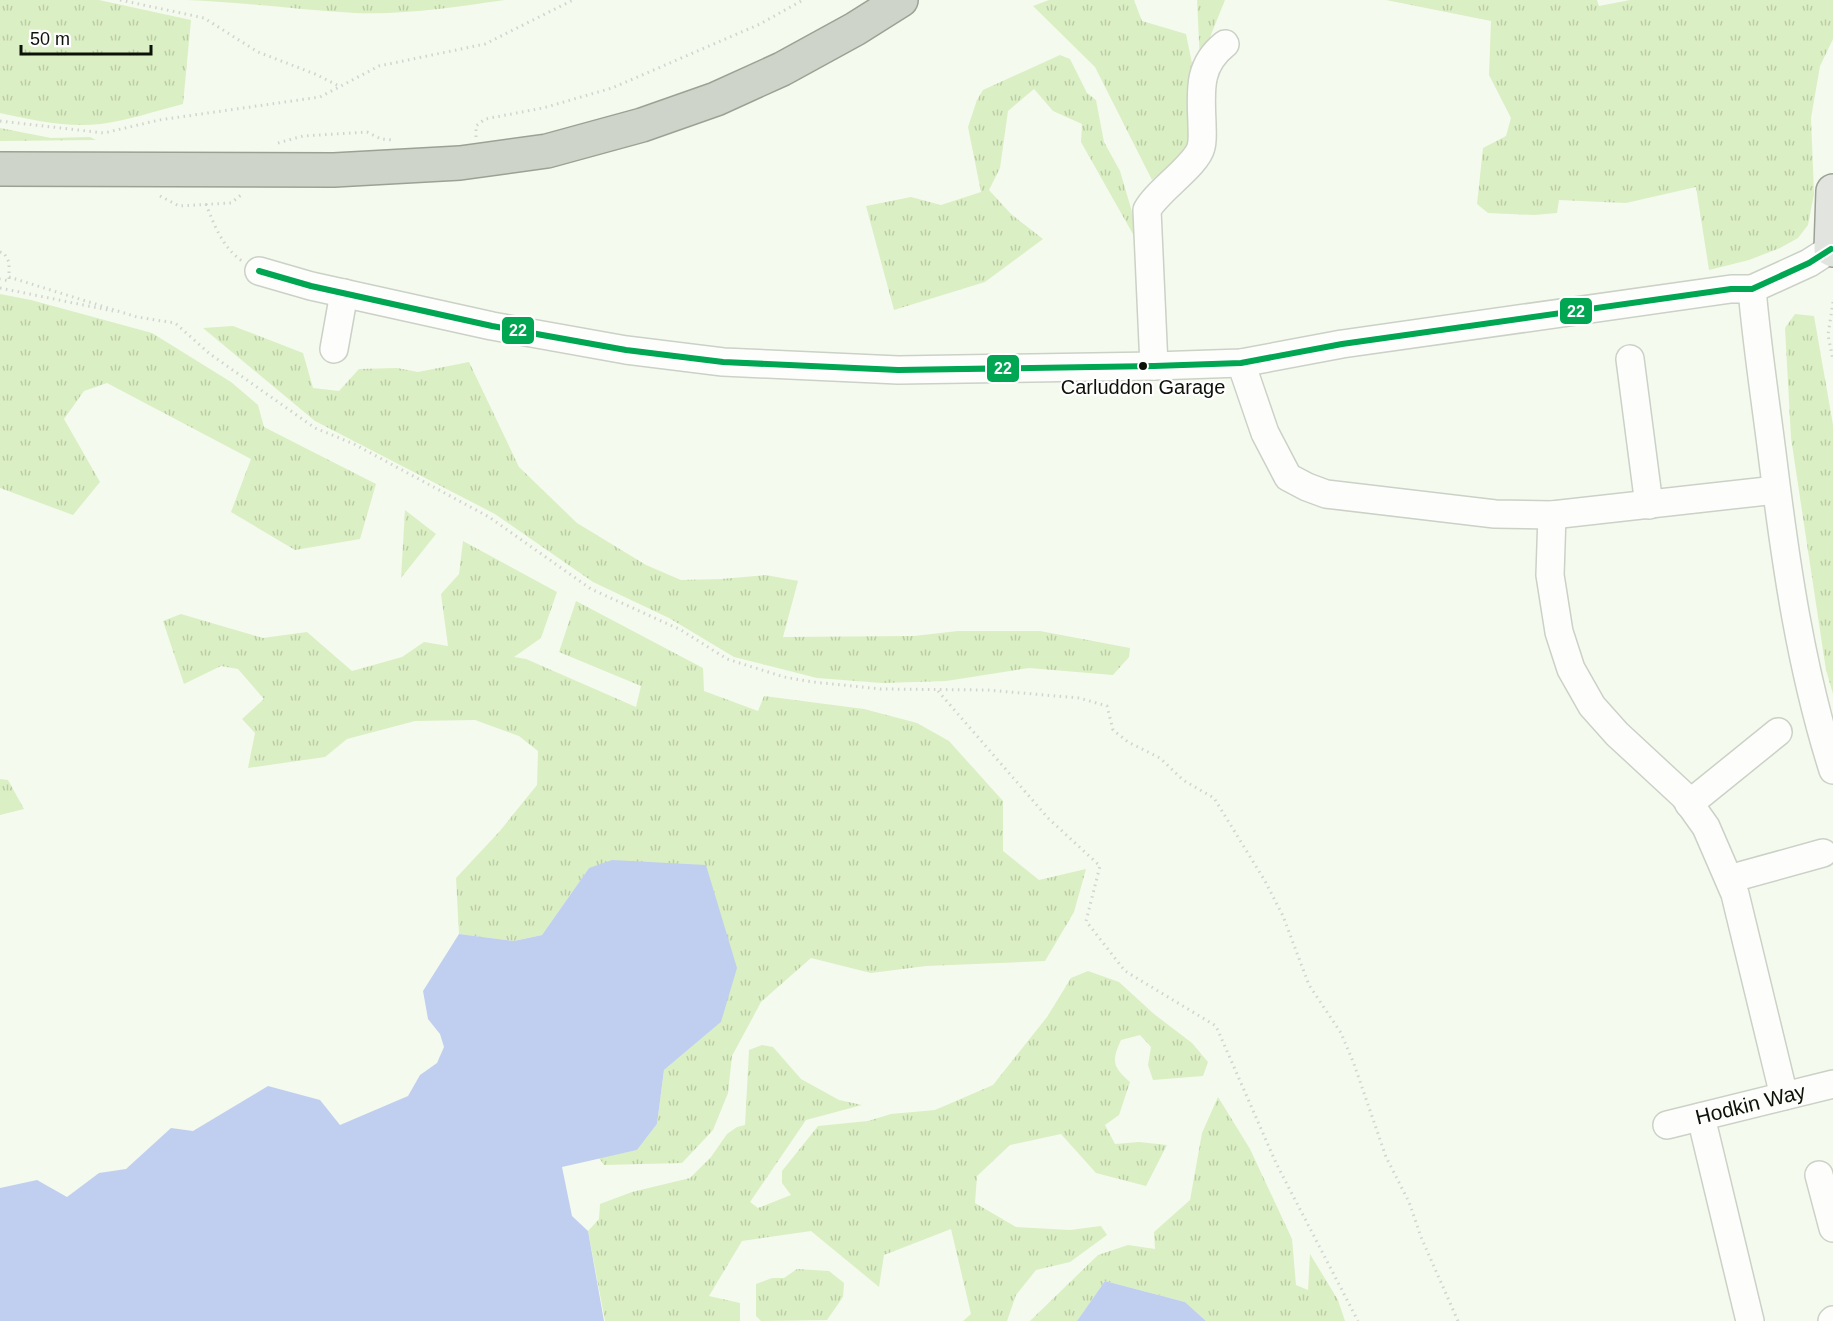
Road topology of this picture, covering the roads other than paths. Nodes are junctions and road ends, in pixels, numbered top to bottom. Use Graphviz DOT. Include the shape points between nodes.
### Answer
graph roads {
  1 [pos="901,0"];
  2 [pos="1225,44"];
  3 [pos="0,169"];
  4 [pos="1833,191"];
  5 [pos="1832,250"];
  6 [pos="259,272"];
  7 [pos="1752,290"];
  8 [pos="344,294"];
  9 [pos="334,349"];
  10 [pos="1630,359"];
  11 [pos="1241,363"];
  12 [pos="1154,366"];
  13 [pos="1776,490"];
  14 [pos="1649,505"];
  15 [pos="1552,515"];
  16 [pos="1778,732"];
  17 [pos="1833,770"];
  18 [pos="1689,804"];
  19 [pos="1823,853"];
  20 [pos="1729,879"];
  21 [pos="1833,1084"];
  22 [pos="1784,1096"];
  23 [pos="1701,1117"];
  24 [pos="1667,1125"];
  25 [pos="1819,1175"];
  26 [pos="1833,1228"];
  27 [pos="1750,1321"];
  1 -- 3 [label="highway" via="782,69 716,99 642,125 547,151 479,162 334,170"];
  2 -- 12 [label="street" via="1212,54 1203,74 1201,149 1152,199 1147,210"];
  4 -- 5 [label="main road"];
  5 -- 7 [label="street"];
  6 -- 8 [label="street"];
  7 -- 11 [label="street" via="1731,289 1353,342"];
  7 -- 13 [label="street"];
  8 -- 9 [label="street"];
  8 -- 12 [label="street" via="492,326 723,363 898,370"];
  10 -- 14 [label="street"];
  11 -- 12 [label="street"];
  11 -- 15 [label="street" via="1265,433 1288,477 1307,487 1326,494 1394,503 1495,514"];
  13 -- 14 [label="street"];
  13 -- 17 [label="street" via="1799,642"];
  14 -- 15 [label="street"];
  15 -- 18 [label="street" via="1551,575 1559,632 1571,669 1593,706 1617,734"];
  16 -- 18 [label="street"];
  18 -- 20 [label="street" via="1706,827"];
  19 -- 20 [label="street"];
  20 -- 22 [label="street"];
  21 -- 22 [label="street, Hodkin Way"];
  22 -- 23 [label="street, Hodkin Way"];
  23 -- 24 [label="street, Hodkin Way"];
  23 -- 27 [label="street"];
  25 -- 26 [label="street"];
}
